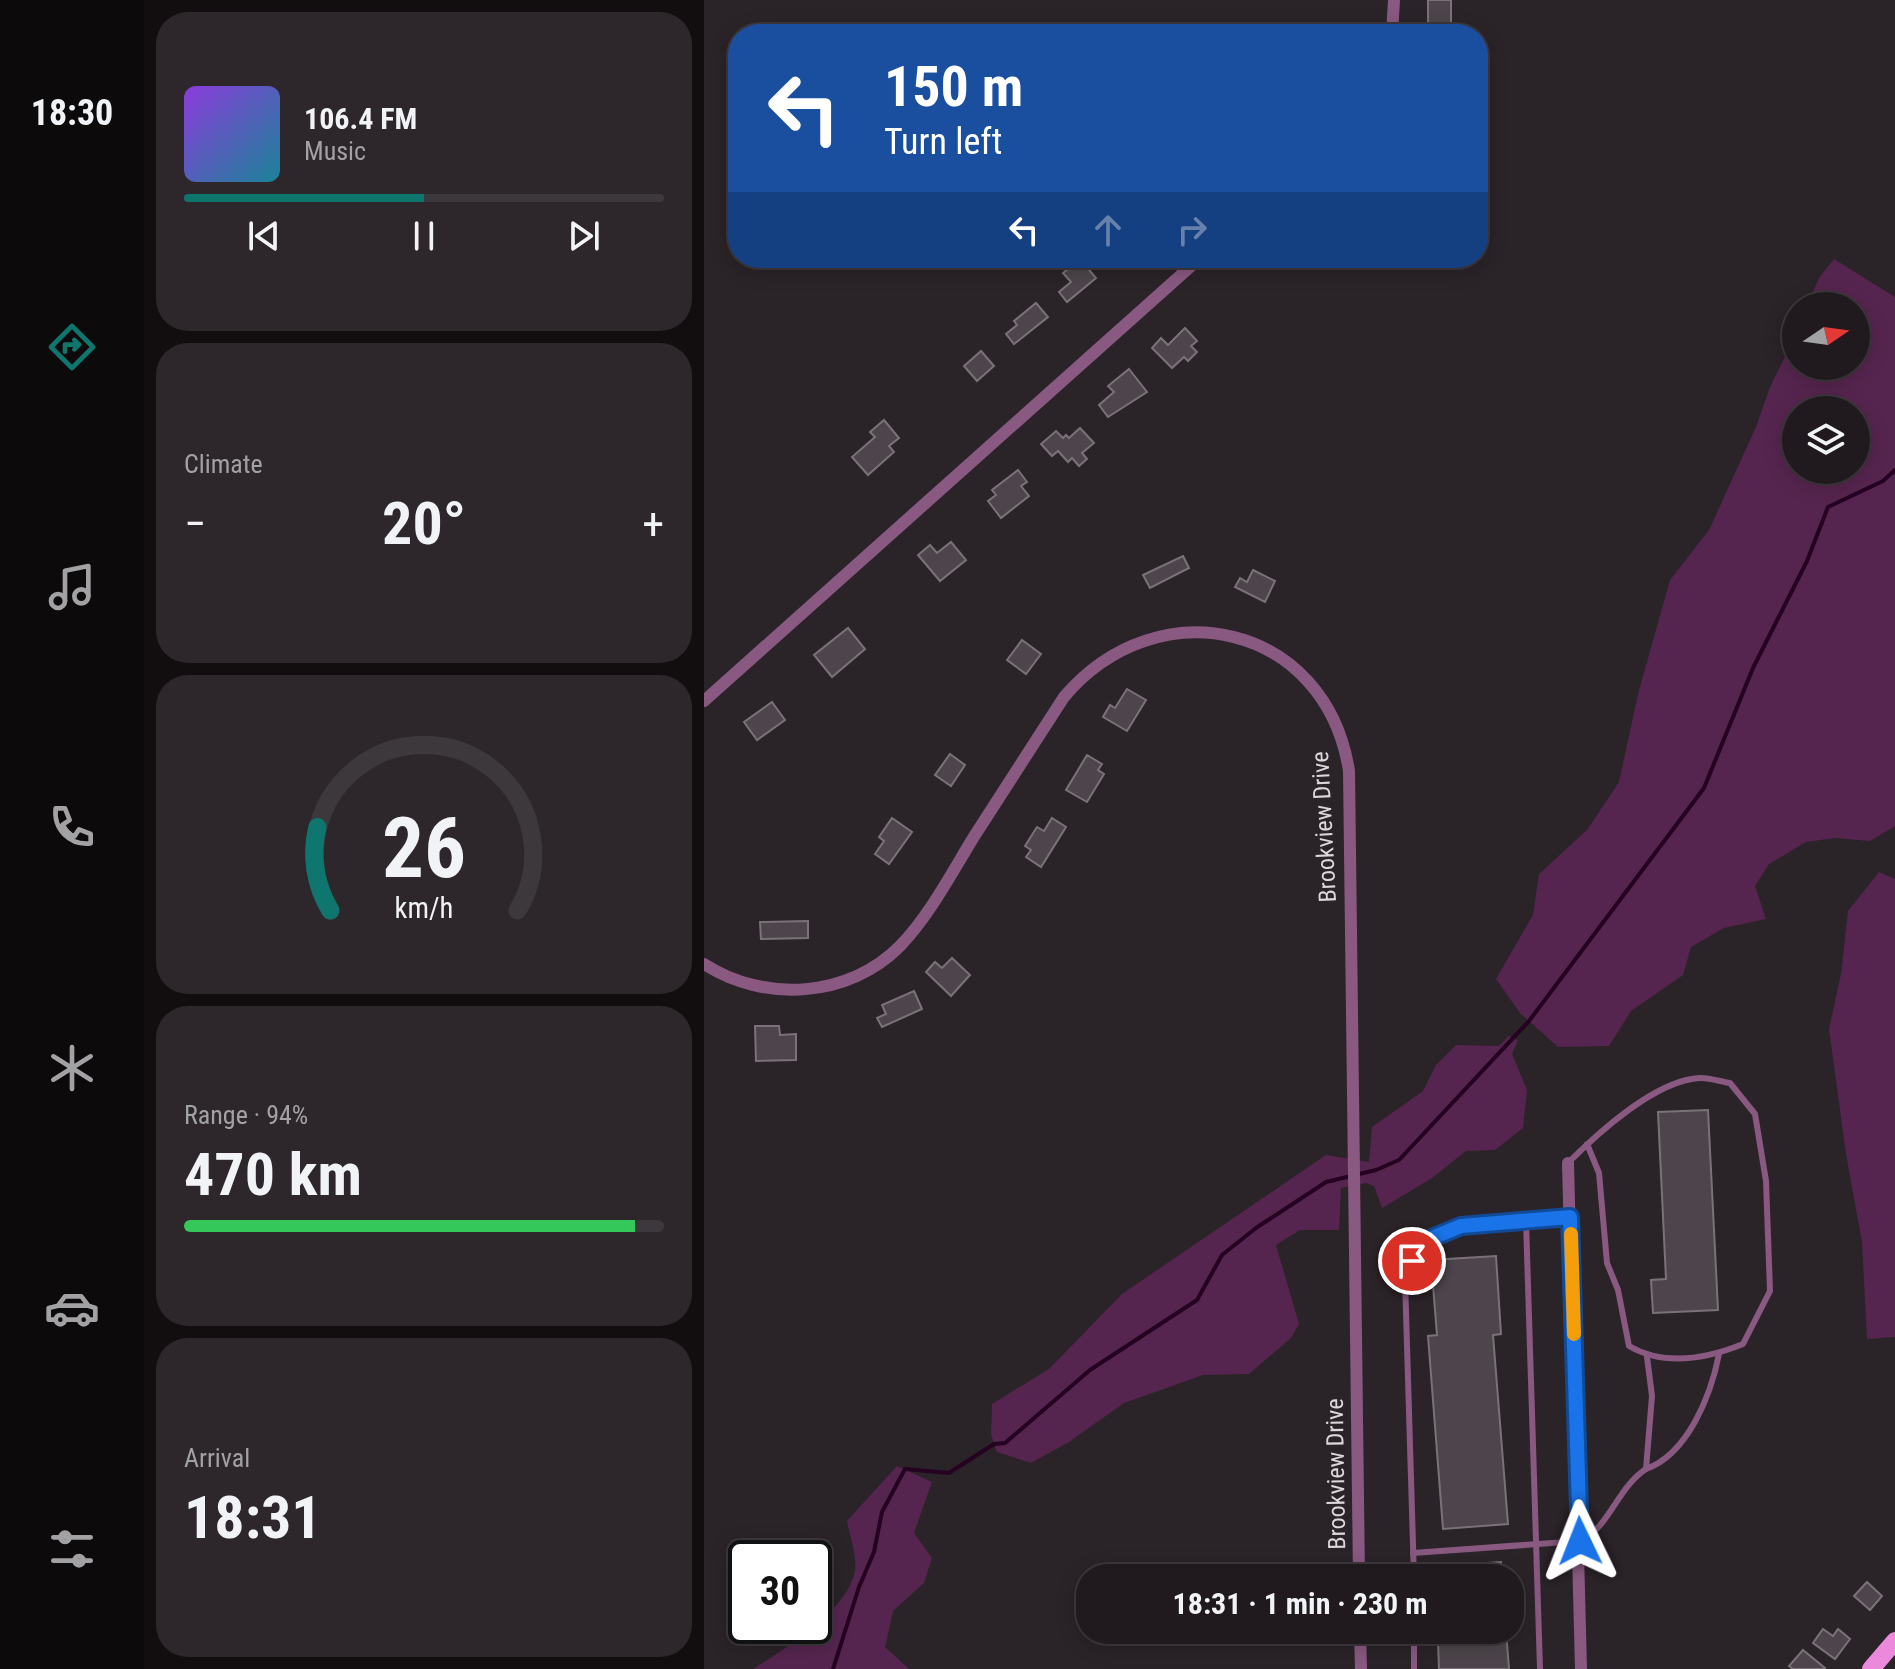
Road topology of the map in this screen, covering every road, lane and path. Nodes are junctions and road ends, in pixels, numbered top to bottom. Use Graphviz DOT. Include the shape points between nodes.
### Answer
graph roads {
  1 [pos="1394,0"];
  2 [pos="1393,24"];
  3 [pos="1189,268"];
  4 [pos="704,701"];
  5 [pos="704,964"];
  6 [pos="1587,1144"];
  7 [pos="1568,1163"];
  8 [pos="1570,1217"];
  9 [pos="1526,1221"];
  10 [pos="1719,1354"];
  11 [pos="1647,1357"];
  12 [pos="1646,1469"];
  13 [pos="1580,1541"];
  14 [pos="1537,1544"];
  15 [pos="1413,1553"];
  16 [pos="1359,1564"];
  17 [pos="1413,1564"];
  18 [pos="1895,1641"];
  19 [pos="1360,1644"];
  20 [pos="1414,1644"];
  21 [pos="1361,1669"];
  22 [pos="1414,1669"];
  23 [pos="1540,1669"];
  24 [pos="1581,1669"];
  25 [pos="1871,1669"];
  1 -- 2 [label="street"];
  3 -- 4 [label="street"];
  5 -- 16 [label="street, Brookview Drive" via="737,981 779,990 827,986 868,971 912,933 1064,697 1086,674 1127,647 1191,631 1240,638 1284,660 1309,682 1336,723 1350,788"];
  6 -- 7 [label="lane"];
  6 -- 10 [label="lane" via="1662,1090 1699,1078 1730,1083 1755,1114 1766,1181 1770,1291 1743,1344"];
  6 -- 11 [label="lane" via="1599,1173 1607,1263 1629,1346"];
  7 -- 8 [label="street"];
  8 -- 9 [label="lane"];
  8 -- 13 [label="street"];
  9 -- 14 [label="lane"];
  9 -- 15 [label="lane" via="1461,1226 1420,1243 1405,1279"];
  10 -- 11 [label="lane"];
  10 -- 12 [label="lane" via="1702,1413 1660,1464"];
  11 -- 12 [label="lane" via="1652,1396"];
  12 -- 13 [label="lane" via="1630,1480 1594,1534"];
  13 -- 14 [label="lane"];
  13 -- 24 [label="street"];
  14 -- 15 [label="lane"];
  14 -- 23 [label="lane"];
  15 -- 17 [label="lane"];
  18 -- 25 [label="main road"];
  19 -- 21 [label="street"];
  20 -- 22 [label="lane"];
}
